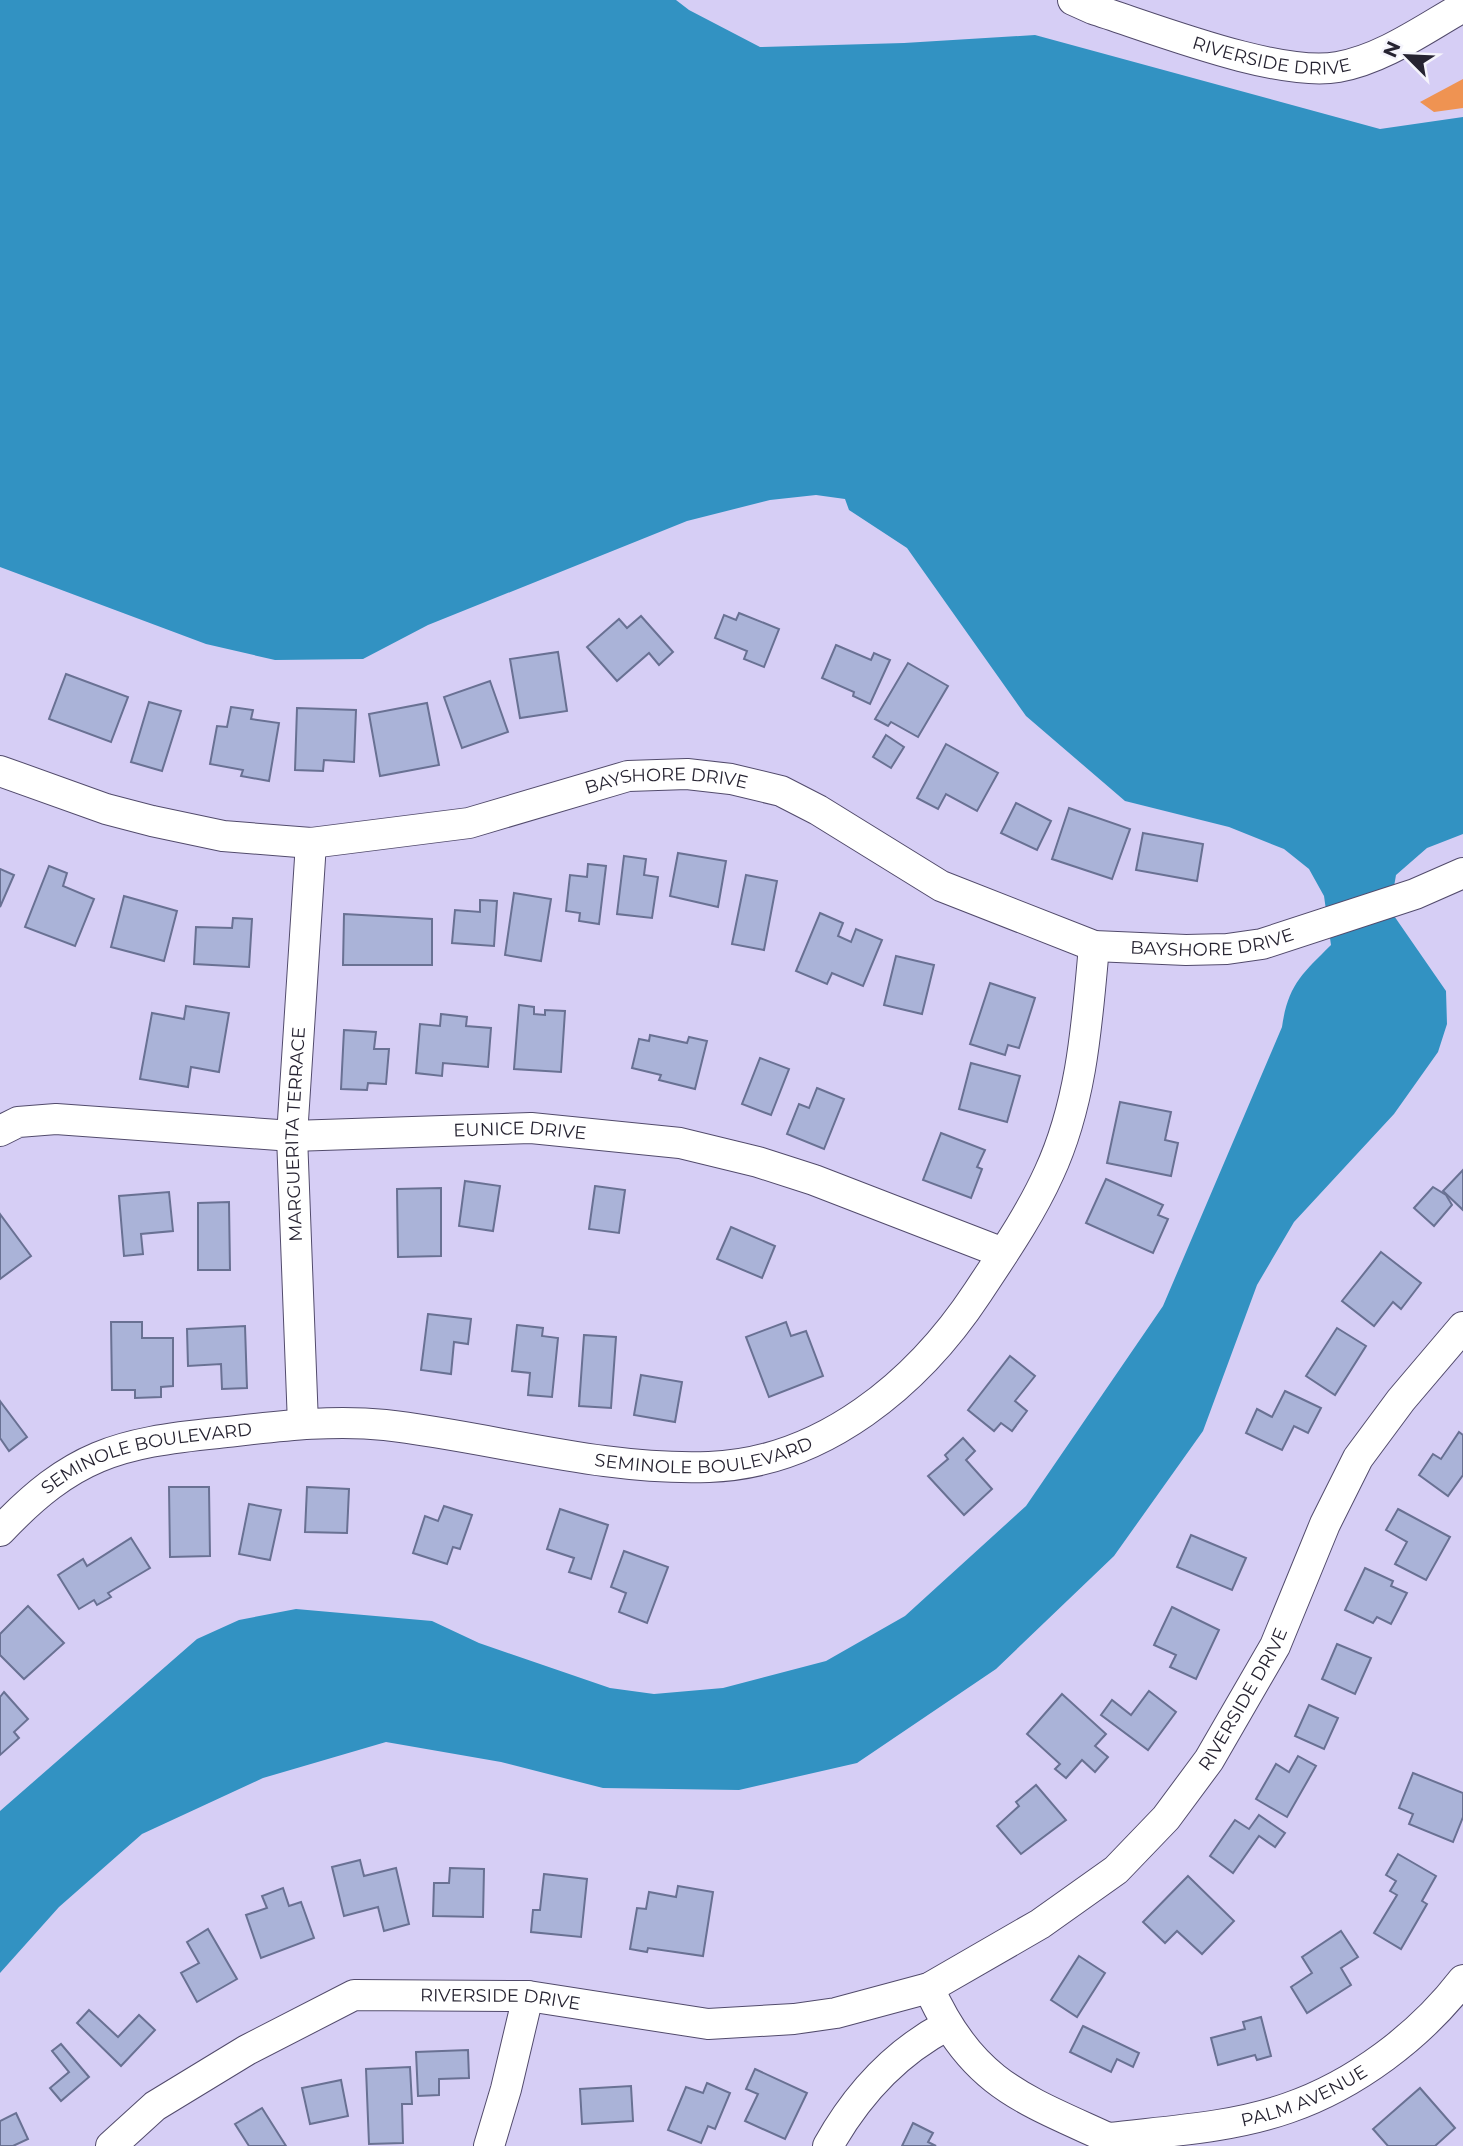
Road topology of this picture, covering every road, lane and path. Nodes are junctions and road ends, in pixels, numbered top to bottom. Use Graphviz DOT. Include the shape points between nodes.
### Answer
graph roads {
  1 [pos="1073,0"];
  2 [pos="1429,0"];
  3 [pos="1463,7"];
  4 [pos="1412,36"];
  5 [pos="0,771"];
  6 [pos="312,843"];
  7 [pos="1463,873"];
  8 [pos="1094,946"];
  9 [pos="9,1126"];
  10 [pos="292,1136"];
  11 [pos="1003,1253"];
  12 [pos="1463,1327"];
  13 [pos="303,1424"];
  14 [pos="10,1521"];
  15 [pos="1463,1980"];
  16 [pos="929,1988"];
  17 [pos="528,1996"];
  18 [pos="946,2026"];
  19 [pos="1117,2142"];
  20 [pos="111,2146"];
  21 [pos="489,2146"];
  22 [pos="828,2146"];
  1 -- 4 [label="street, RIVERSIDE DRIVE" via="1250,57 1303,68 1337,67 1374,56"];
  2 -- 4 [label="street"];
  3 -- 4 [label="street, RIVERSIDE DRIVE"];
  5 -- 6 [label="street, BAYSHORE DRIVE" via="152,821 223,836"];
  6 -- 8 [label="street, BAYSHORE DRIVE" via="469,823 628,776 709,776 781,791 941,886"];
  6 -- 10 [label="street, MARGUERITA TERRACE"];
  7 -- 8 [label="street, BAYSHORE DRIVE" via="1415,894 1262,944 1227,949"];
  8 -- 11 [label="street, SEMINOLE BOULEVARD" via="1085,1042 1069,1111 1050,1171"];
  9 -- 10 [label="street, EUNICE DRIVE" via="90,1120"];
  10 -- 11 [label="street, EUNICE DRIVE" via="531,1128 680,1143 803,1177"];
  10 -- 13 [label="street, MARGUERITA TERRACE"];
  11 -- 13 [label="street, SEMINOLE BOULEVARD" via="942,1342 883,1398 823,1436 755,1462 710,1467 603,1460 386,1425"];
  12 -- 16 [label="street, RIVERSIDE DRIVE" via="1358,1458 1325,1524 1275,1646 1209,1760 1166,1818 1116,1870 1040,1924"];
  13 -- 14 [label="street, SEMINOLE BOULEVARD" via="121,1447 57,1479"];
  15 -- 19 [label="street, PALM AVENUE" via="1414,2032 1322,2093 1253,2117"];
  16 -- 17 [label="street, RIVERSIDE DRIVE" via="836,2013 743,2024 708,2024"];
  16 -- 18 [label="street"];
  17 -- 20 [label="street, RIVERSIDE DRIVE" via="354,1995 247,2050 155,2106"];
  17 -- 21 [label="street"];
  18 -- 19 [label="street" via="995,2081"];
  18 -- 22 [label="street" via="912,2045 881,2073"];
}
